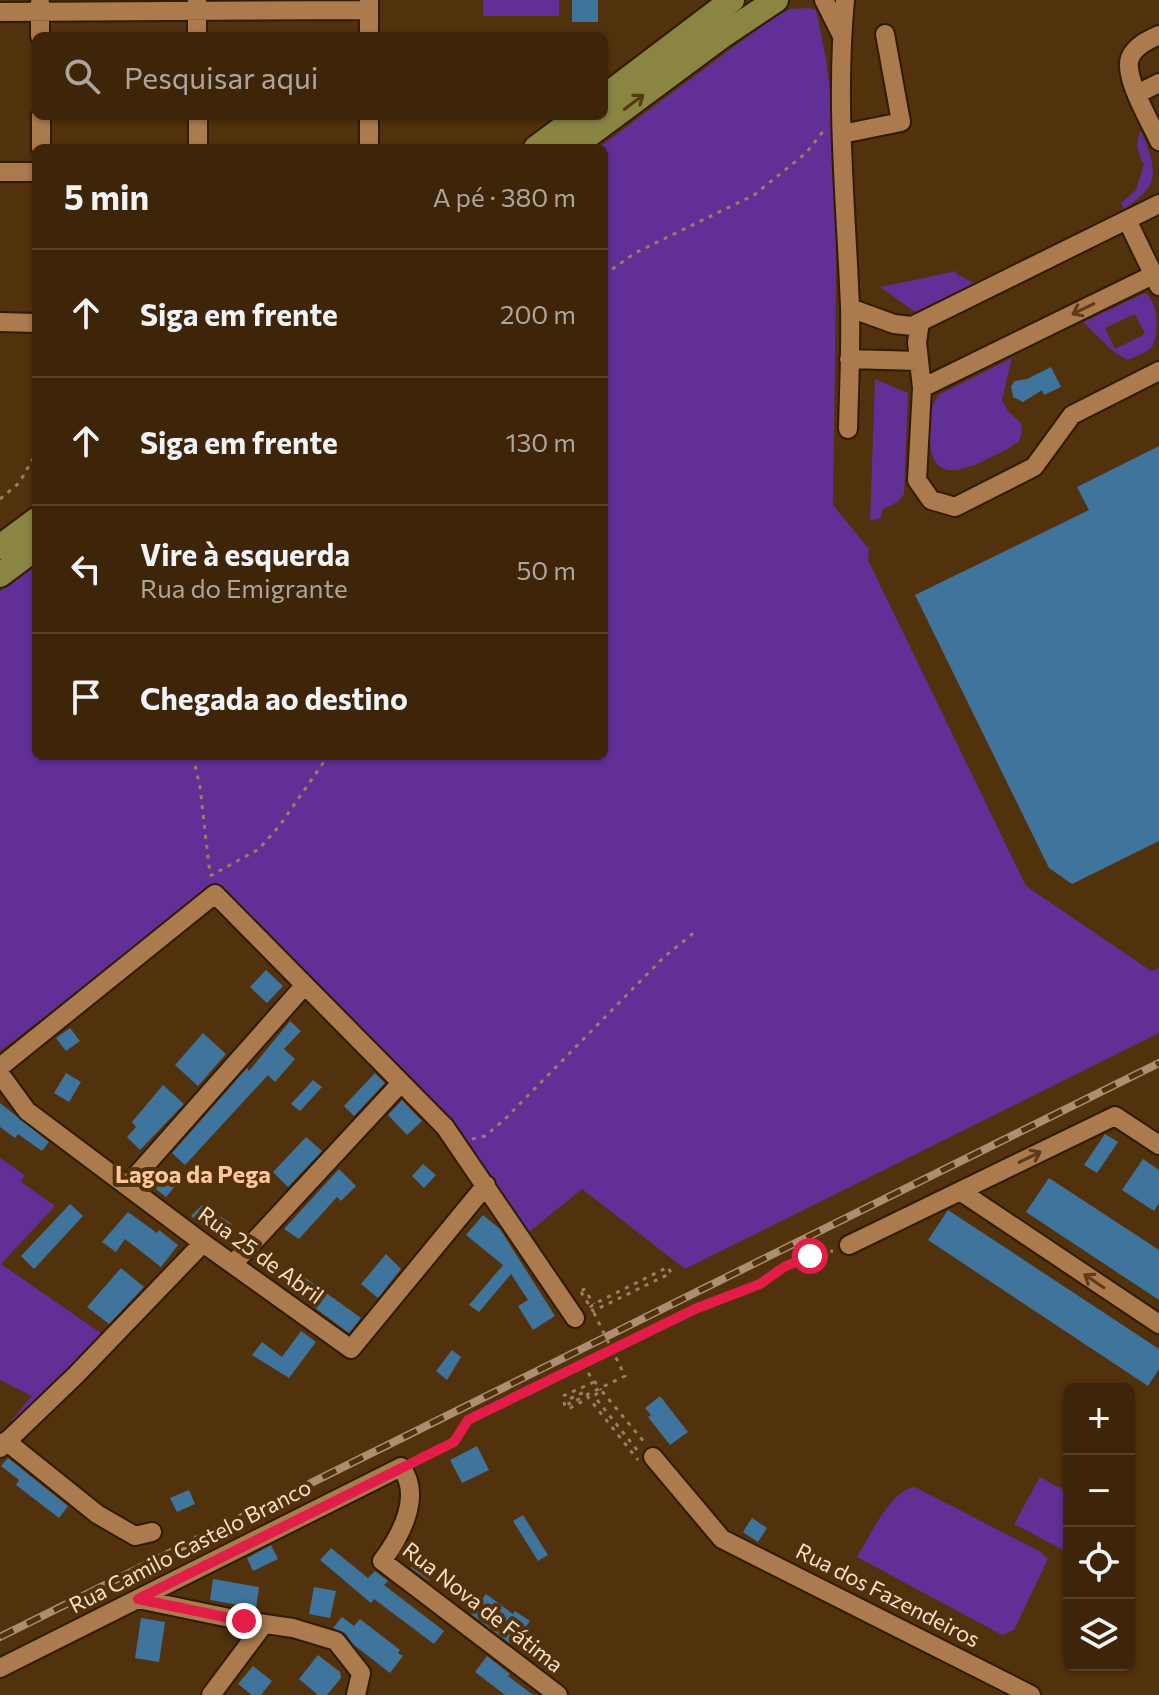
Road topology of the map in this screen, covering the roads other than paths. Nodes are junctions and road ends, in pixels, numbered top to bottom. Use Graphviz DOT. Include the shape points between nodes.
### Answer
graph roads {
  1 [pos="732,0"];
  2 [pos="776,0"];
  3 [pos="824,0"];
  4 [pos="845,0"];
  5 [pos="197,5"];
  6 [pos="369,5"];
  7 [pos="40,6"];
  8 [pos="0,12"];
  9 [pos="40,32"];
  10 [pos="197,32"];
  11 [pos="369,32"];
  12 [pos="841,34"];
  13 [pos="885,34"];
  14 [pos="1159,35"];
  15 [pos="1159,83"];
  16 [pos="608,94"];
  17 [pos="1137,94"];
  18 [pos="41,120"];
  19 [pos="198,120"];
  20 [pos="369,120"];
  21 [pos="574,120"];
  22 [pos="842,134"];
  23 [pos="1159,141"];
  24 [pos="41,144"];
  25 [pos="198,144"];
  26 [pos="369,144"];
  27 [pos="541,144"];
  28 [pos="576,144"];
  29 [pos="0,172"];
  30 [pos="32,172"];
  31 [pos="1159,204"];
  32 [pos="1127,220"];
  33 [pos="1156,280"];
  34 [pos="850,308"];
  35 [pos="0,322"];
  36 [pos="920,322"];
  37 [pos="32,323"];
  38 [pos="849,359"];
  39 [pos="919,361"];
  40 [pos="1159,371"];
  41 [pos="922,388"];
  42 [pos="848,429"];
  43 [pos="32,523"];
  44 [pos="0,547"];
  45 [pos="32,551"];
  46 [pos="0,575"];
  47 [pos="304,986"];
  48 [pos="0,1067"];
  49 [pos="0,1074"];
  50 [pos="401,1083"];
  51 [pos="1159,1145"];
  52 [pos="486,1185"];
  53 [pos="127,1186"];
  54 [pos="960,1191"];
  55 [pos="203,1243"];
  56 [pos="849,1245"];
  57 [pos="233,1264"];
  58 [pos="584,1315"];
  59 [pos="1159,1324"];
  60 [pos="3,1444"];
  61 [pos="647,1461"];
  62 [pos="401,1467"];
  63 [pos="152,1532"];
  64 [pos="138,1599"];
  65 [pos="264,1624"];
  66 [pos="0,1668"];
  67 [pos="211,1695"];
  68 [pos="356,1695"];
  69 [pos="558,1695"];
  70 [pos="1031,1695"];
  1 -- 16 [label="main road"];
  28 -- 2 [label="main road, one-way"];
  3 -- 12 [label="street"];
  4 -- 12 [label="street"];
  5 -- 6 [label="street"];
  5 -- 7 [label="street"];
  5 -- 10 [label="street"];
  6 -- 11 [label="street"];
  7 -- 8 [label="street"];
  7 -- 9 [label="street"];
  12 -- 22 [label="street"];
  13 -- 22 [label="street" via="901,122"];
  14 -- 17 [label="street" via="1130,58"];
  15 -- 17 [label="street"];
  17 -- 23 [label="street"];
  18 -- 24 [label="street"];
  19 -- 25 [label="street"];
  20 -- 26 [label="street"];
  21 -- 27 [label="main road"];
  22 -- 34 [label="street"];
  29 -- 30 [label="street"];
  31 -- 32 [label="street"];
  32 -- 33 [label="street"];
  32 -- 36 [label="street"];
  33 -- 41 [label="street, one-way"];
  34 -- 36 [label="street" via="903,326"];
  34 -- 38 [label="street"];
  35 -- 37 [label="street"];
  36 -- 39 [label="street"];
  38 -- 39 [label="street"];
  38 -- 42 [label="street"];
  39 -- 41 [label="street"];
  40 -- 41 [label="street" via="1072,415 1034,467 955,507 931,500 917,480"];
  43 -- 44 [label="main road"];
  45 -- 46 [label="main road"];
  47 -- 48 [label="street" via="213,885"];
  47 -- 50 [label="street"];
  47 -- 53 [label="street"];
  49 -- 53 [label="street, Rua 25 de Abril" via="27,1111"];
  50 -- 52 [label="street" via="445,1127"];
  50 -- 57 [label="street"];
  54 -- 51 [label="street, one-way" via="1115,1116"];
  52 -- 57 [label="street, Rua 25 de Abril" via="351,1349"];
  52 -- 58 [label="street"];
  53 -- 55 [label="street, Rua 25 de Abril"];
  54 -- 56 [label="street"];
  59 -- 54 [label="street, one-way"];
  55 -- 57 [label="street, Rua 25 de Abril"];
  55 -- 60 [label="street"];
  60 -- 63 [label="street" via="97,1514 135,1536"];
  61 -- 70 [label="street, Rua dos Fazendeiros" via="722,1539"];
  62 -- 64 [label="street, Rua Camilo Castelo Branco"];
  62 -- 69 [label="street, Rua Nova de Fátima" via="410,1490 405,1523 382,1561"];
  64 -- 65 [label="street"];
  64 -- 66 [label="street, Rua Camilo Castelo Branco"];
  65 -- 67 [label="street"];
  65 -- 68 [label="street" via="336,1641 361,1673"];
}
